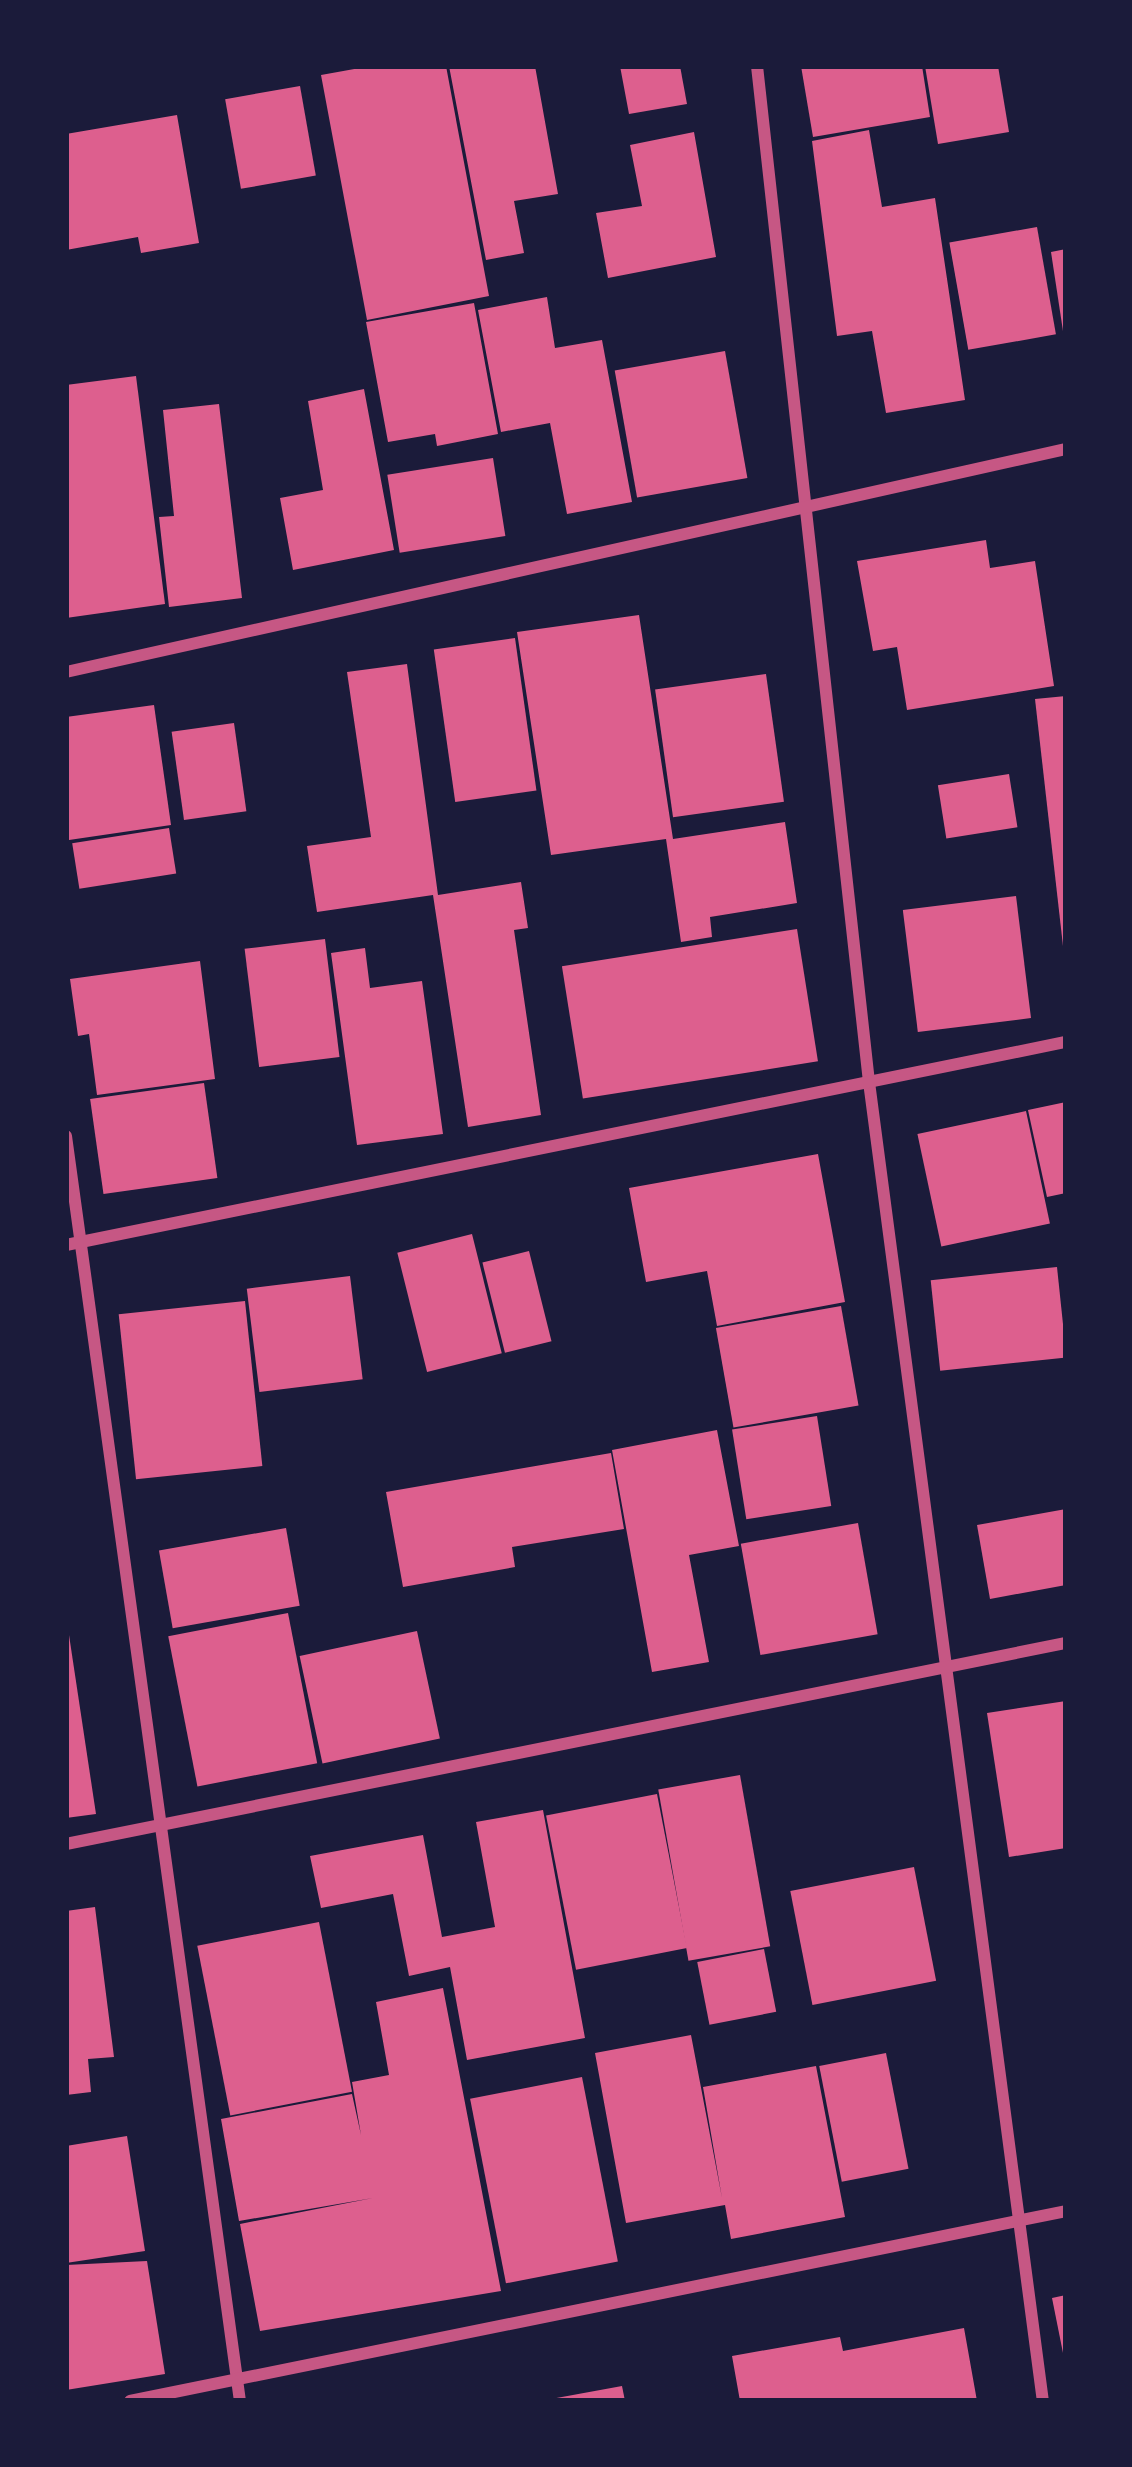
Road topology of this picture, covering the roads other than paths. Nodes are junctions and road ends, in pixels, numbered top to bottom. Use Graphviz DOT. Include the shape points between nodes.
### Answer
graph roads {
  1 [pos="757,66"];
  2 [pos="1066,449"];
  3 [pos="806,503"];
  4 [pos="66,672"];
  5 [pos="1066,1042"];
  6 [pos="869,1082"];
  7 [pos="66,1136"];
  8 [pos="82,1242"];
  9 [pos="66,1245"];
  10 [pos="1066,1643"];
  11 [pos="949,1665"];
  12 [pos="161,1825"];
  13 [pos="66,1844"];
  14 [pos="1066,2211"];
  15 [pos="1023,2220"];
  16 [pos="237,2379"];
  17 [pos="130,2401"];
  18 [pos="240,2401"];
  19 [pos="1043,2401"];
  1 -- 3 [label="street"];
  2 -- 3 [label="street"];
  3 -- 4 [label="street"];
  3 -- 6 [label="street"];
  5 -- 6 [label="street"];
  6 -- 8 [label="street"];
  6 -- 11 [label="street"];
  7 -- 8 [label="street"];
  8 -- 9 [label="street"];
  8 -- 12 [label="street"];
  10 -- 11 [label="street"];
  11 -- 12 [label="street"];
  11 -- 15 [label="street"];
  12 -- 13 [label="street"];
  12 -- 16 [label="street"];
  14 -- 15 [label="street"];
  15 -- 16 [label="street"];
  15 -- 19 [label="street"];
  16 -- 17 [label="street"];
  16 -- 18 [label="street"];
}
